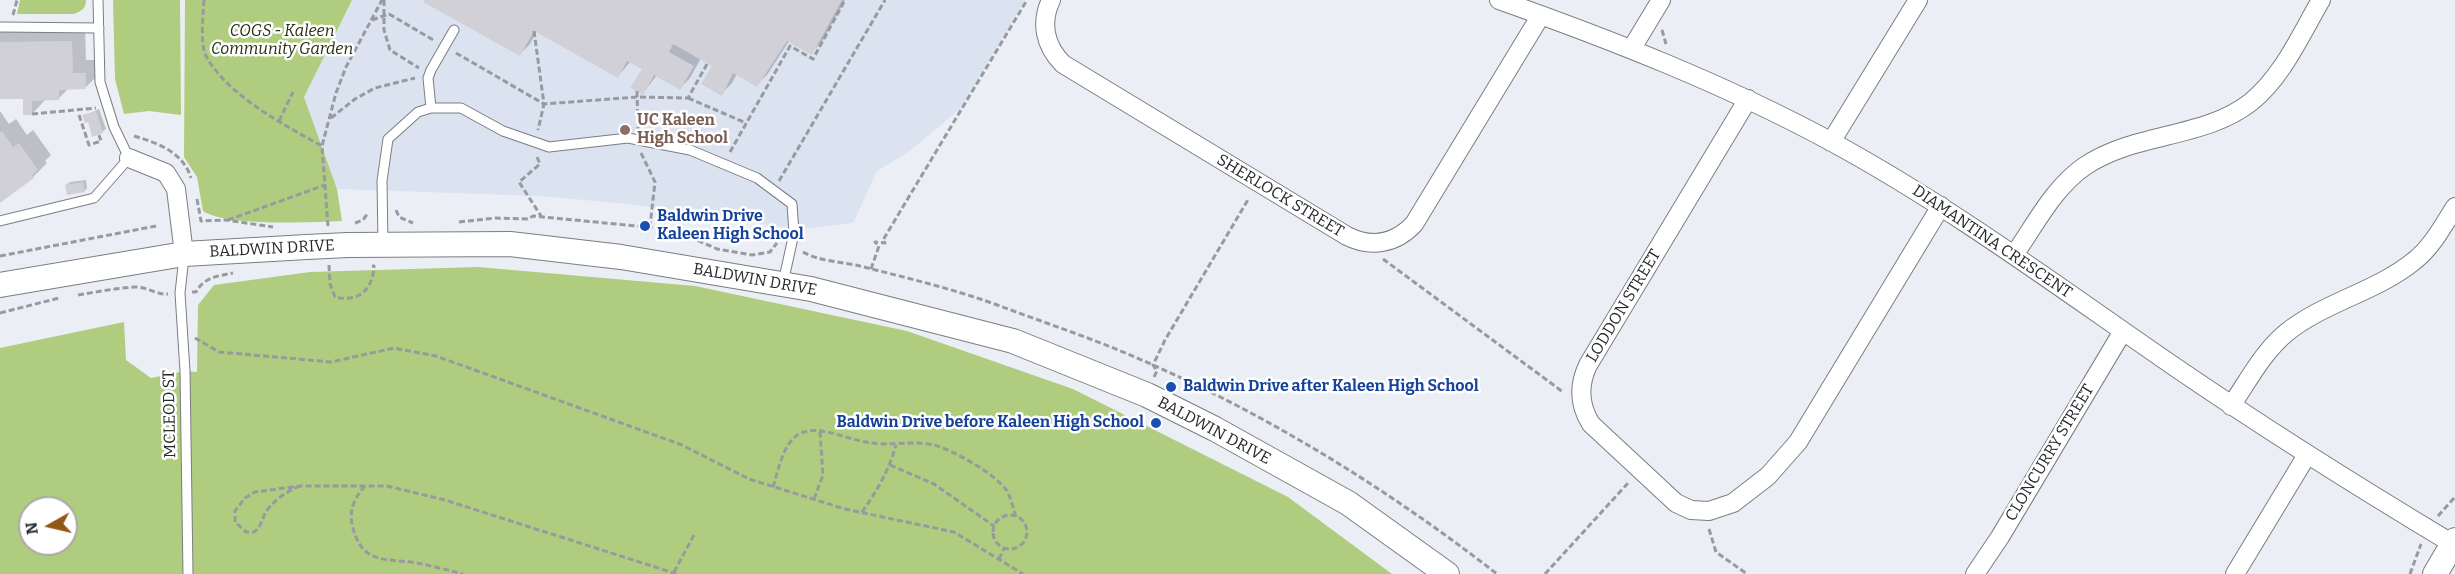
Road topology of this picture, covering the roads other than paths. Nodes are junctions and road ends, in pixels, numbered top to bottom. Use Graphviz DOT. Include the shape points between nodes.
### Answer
graph roads {
  1 [pos="98,0"];
  2 [pos="1051,0"];
  3 [pos="1499,0"];
  4 [pos="1661,0"];
  5 [pos="1918,0"];
  6 [pos="2321,0"];
  7 [pos="1541,15"];
  8 [pos="0,27"];
  9 [pos="99,28"];
  10 [pos="454,30"];
  11 [pos="1632,48"];
  12 [pos="1748,99"];
  13 [pos="431,108"];
  14 [pos="1831,142"];
  15 [pos="129,158"];
  16 [pos="1941,206"];
  17 [pos="2455,207"];
  18 [pos="0,221"];
  19 [pos="383,244"];
  20 [pos="184,254"];
  21 [pos="2014,255"];
  22 [pos="783,283"];
  23 [pos="0,285"];
  24 [pos="2123,331"];
  25 [pos="2231,406"];
  26 [pos="2307,455"];
  27 [pos="2454,542"];
  28 [pos="188,574"];
  29 [pos="1447,574"];
  30 [pos="1975,574"];
  31 [pos="2235,574"];
  32 [pos="2435,574"];
  1 -- 9 [label="lane"];
  2 -- 7 [label="street, SHERLOCK STREET" via="1045,15 1045,33 1051,50 1063,64 1347,236 1378,243 1402,235 1419,218"];
  3 -- 7 [label="street, DIAMANTINA CRESCENT"];
  4 -- 11 [label="street"];
  5 -- 14 [label="street"];
  6 -- 21 [label="street" via="2280,69 2256,98 2224,118 2108,153 2084,166 2063,185"];
  7 -- 11 [label="street, DIAMANTINA CRESCENT"];
  8 -- 9 [label="lane"];
  9 -- 15 [label="lane" via="100,82"];
  10 -- 13 [label="lane" via="428,78"];
  11 -- 12 [label="street, DIAMANTINA CRESCENT"];
  12 -- 14 [label="street, DIAMANTINA CRESCENT"];
  12 -- 16 [label="street, LODDON STREET" via="1588,365 1582,382 1581,399 1591,424 1683,507 1700,511 1725,507 1752,490 1784,460"];
  13 -- 19 [label="lane" via="418,112 388,139 382,181"];
  13 -- 22 [label="lane" via="461,108 503,131 549,147 628,138 690,150 758,178 792,204 794,233"];
  14 -- 16 [label="street, DIAMANTINA CRESCENT"];
  15 -- 18 [label="lane" via="94,198"];
  15 -- 20 [label="street" via="166,173 176,189"];
  16 -- 21 [label="street, DIAMANTINA CRESCENT"];
  17 -- 25 [label="street" via="2434,241 2415,260 2284,335"];
  19 -- 20 [label="main road, BALDWIN DRIVE" via="328,243"];
  19 -- 22 [label="main road, BALDWIN DRIVE" via="510,244 621,256"];
  20 -- 23 [label="main road, BALDWIN DRIVE"];
  20 -- 28 [label="lane, MCLEOD ST" via="180,293"];
  21 -- 24 [label="street, DIAMANTINA CRESCENT"];
  22 -- 29 [label="main road, BALDWIN DRIVE" via="1013,341 1147,395 1348,504"];
  24 -- 25 [label="street, DIAMANTINA CRESCENT"];
  24 -- 30 [label="street, CLONCURRY STREET"];
  25 -- 26 [label="street, DIAMANTINA CRESCENT"];
  26 -- 27 [label="street, DIAMANTINA CRESCENT"];
  26 -- 31 [label="street"];
  27 -- 32 [label="main road"];
}
